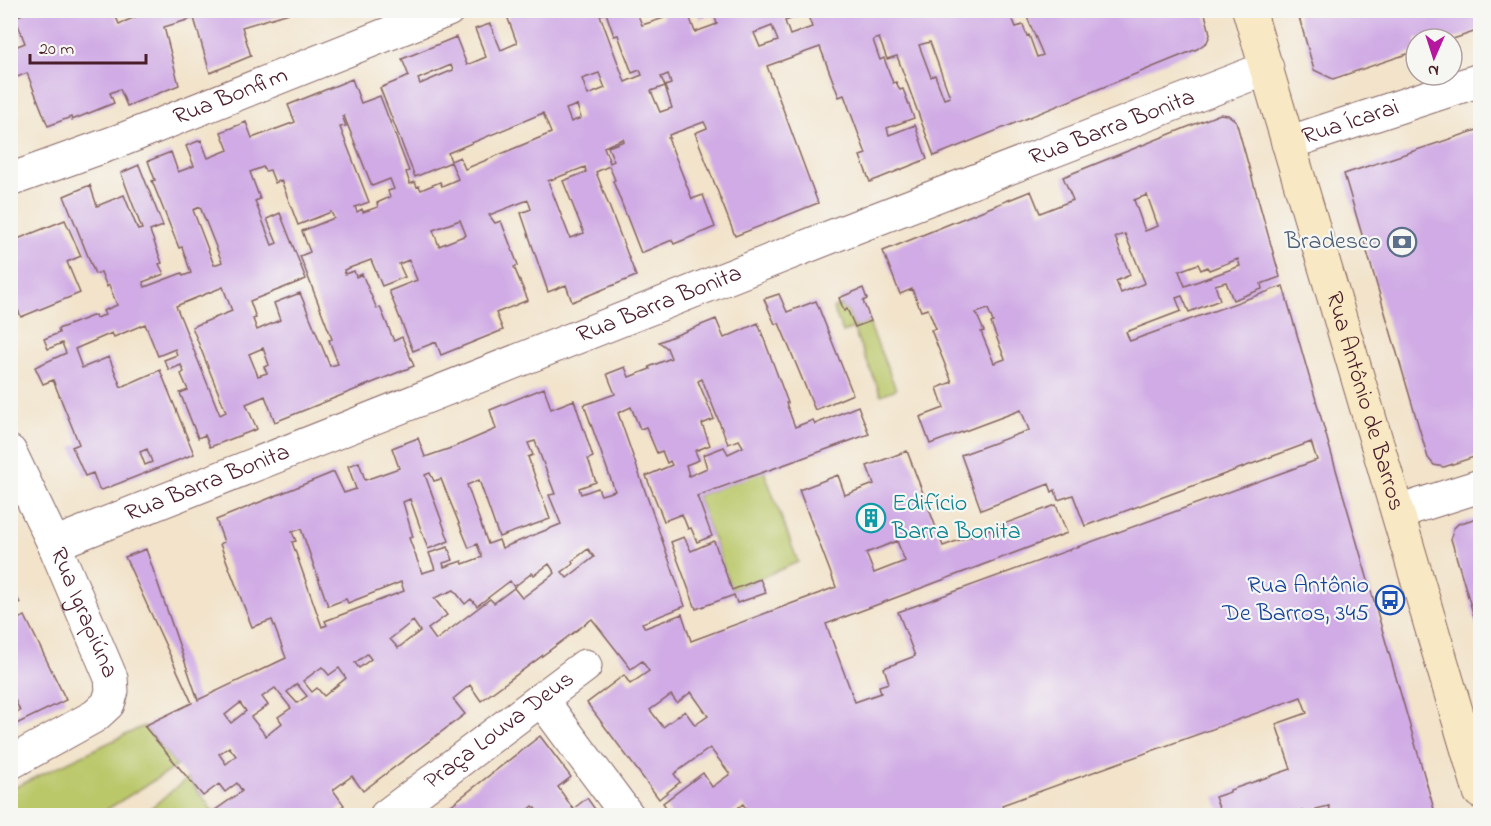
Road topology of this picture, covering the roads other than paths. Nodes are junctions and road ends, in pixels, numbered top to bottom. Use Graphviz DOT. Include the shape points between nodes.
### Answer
graph roads {
  1 [pos="448,10"];
  2 [pos="1250,10"];
  3 [pos="1267,68"];
  4 [pos="1480,80"];
  5 [pos="1288,143"];
  6 [pos="10,180"];
  7 [pos="10,452"];
  8 [pos="1480,486"];
  9 [pos="1398,512"];
  10 [pos="54,544"];
  11 [pos="585,666"];
  12 [pos="541,699"];
  13 [pos="10,763"];
  14 [pos="1480,792"];
  15 [pos="386,816"];
  16 [pos="628,816"];
  1 -- 6 [label="street, Rua Bonfim" via="124,139"];
  2 -- 3 [label="main road, Rua Antônio de Barros"];
  3 -- 5 [label="main road, Rua Antônio de Barros"];
  3 -- 10 [label="street, Rua Barra Bonita"];
  4 -- 5 [label="street, Rua Ícarai"];
  5 -- 9 [label="main road, Rua Antônio de Barros"];
  7 -- 10 [label="street, Rua Igrapiúna"];
  8 -- 9 [label="street"];
  9 -- 14 [label="main road, Rua Antônio de Barros"];
  10 -- 13 [label="street, Rua Igrapiúna" via="111,678 112,691 108,704 95,716"];
  11 -- 12 [label="street, Praça Louva Deus"];
  12 -- 15 [label="street, Praça Louva Deus"];
  12 -- 16 [label="street"];
}
